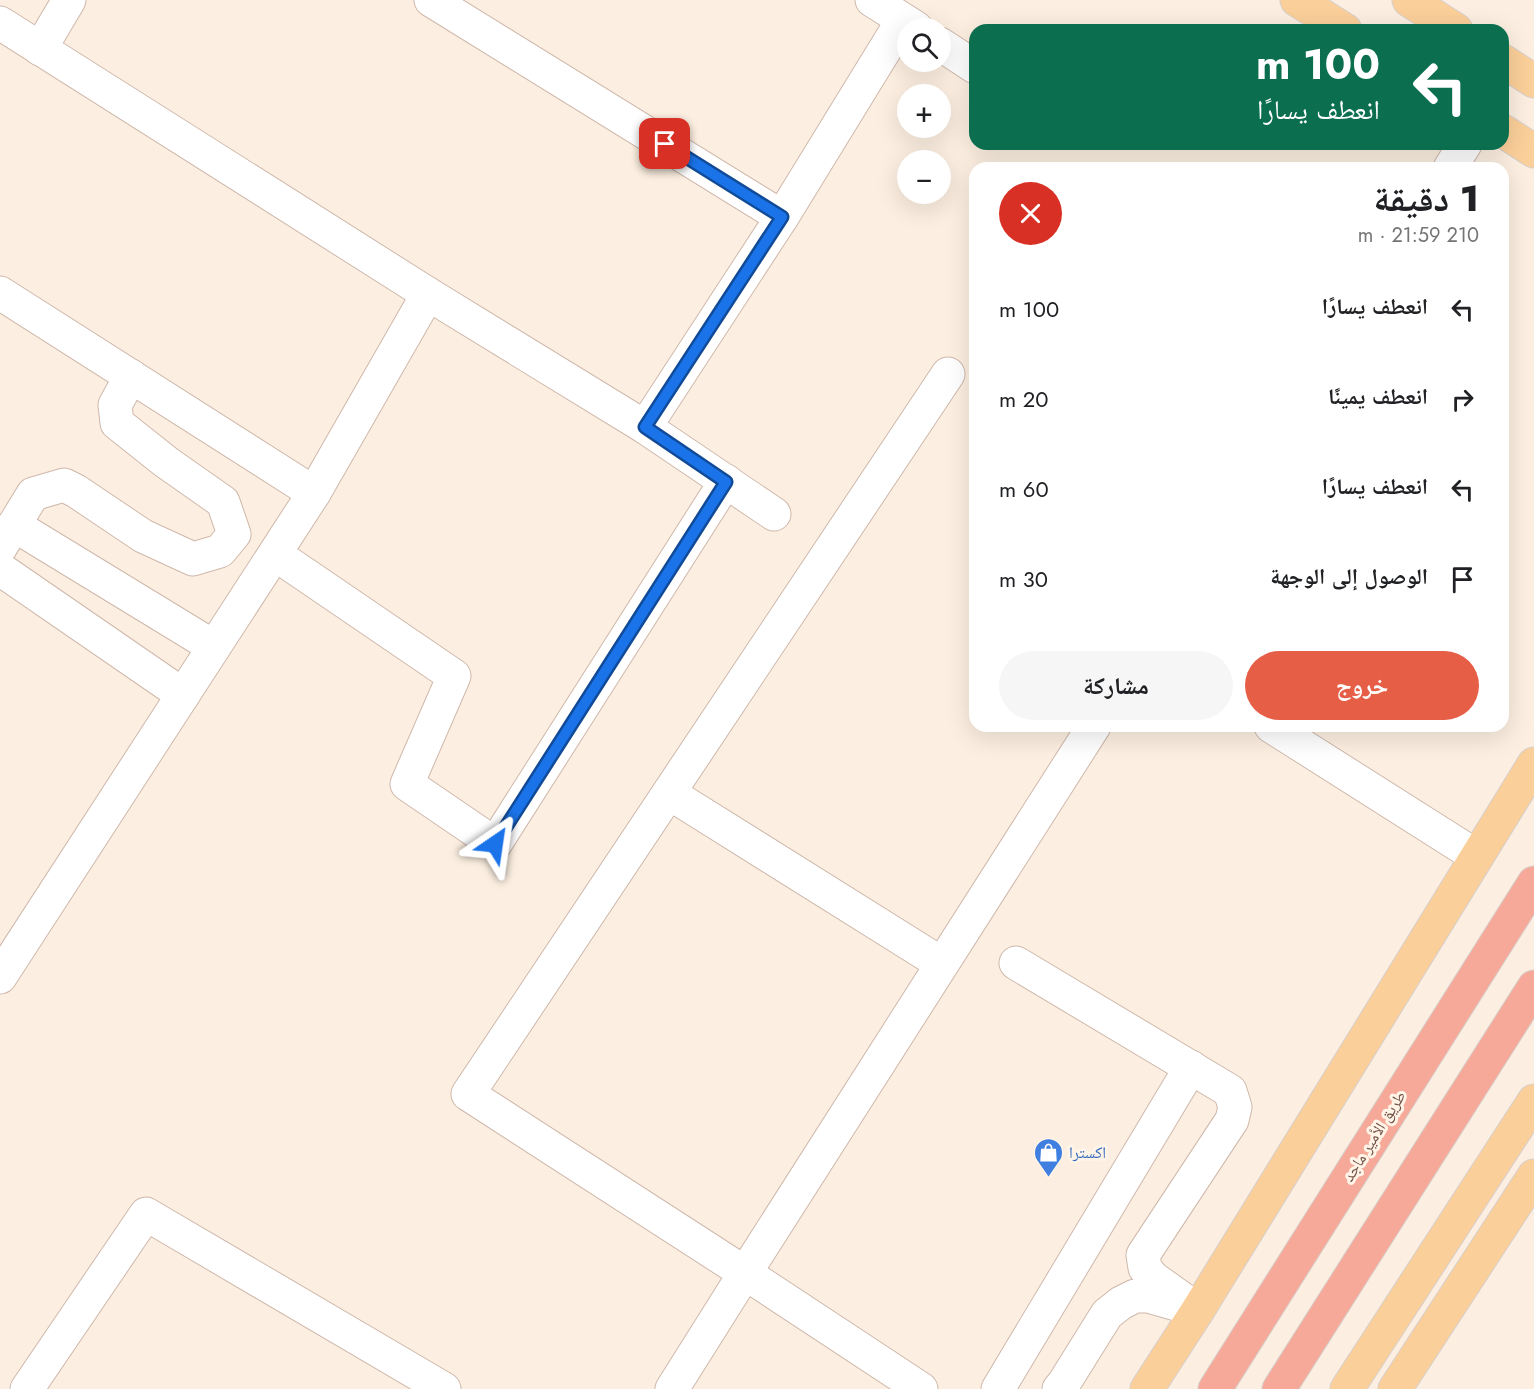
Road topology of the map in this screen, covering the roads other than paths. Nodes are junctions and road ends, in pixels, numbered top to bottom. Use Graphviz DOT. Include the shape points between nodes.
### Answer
graph roads {
  1 [pos="69,0"];
  2 [pos="431,0"];
  3 [pos="872,0"];
  4 [pos="1298,0"];
  5 [pos="1409,0"];
  6 [pos="900,18"];
  7 [pos="0,23"];
  8 [pos="1336,24"];
  9 [pos="1447,24"];
  10 [pos="897,44"];
  11 [pos="40,49"];
  12 [pos="951,51"];
  13 [pos="969,63"];
  14 [pos="1509,65"];
  15 [pos="1534,81"];
  16 [pos="1509,135"];
  17 [pos="1534,152"];
  18 [pos="782,217"];
  19 [pos="0,293"];
  20 [pos="428,294"];
  21 [pos="948,374"];
  22 [pos="131,376"];
  23 [pos="645,427"];
  24 [pos="726,482"];
  25 [pos="314,493"];
  26 [pos="774,514"];
  27 [pos="7,537"];
  28 [pos="274,554"];
  29 [pos="0,569"];
  30 [pos="214,647"];
  31 [pos="183,695"];
  32 [pos="1090,732"];
  33 [pos="1280,732"];
  34 [pos="1534,764"];
  35 [pos="1534,772"];
  36 [pos="669,793"];
  37 [pos="1494,827"];
  38 [pos="1476,856"];
  39 [pos="1534,883"];
  40 [pos="1016,963"];
  41 [pos="942,964"];
  42 [pos="0,977"];
  43 [pos="1534,987"];
  44 [pos="1191,1067"];
  45 [pos="1534,1101"];
  46 [pos="1534,1176"];
  47 [pos="745,1273"];
  48 [pos="1198,1310"];
  49 [pos="1352,1382"];
  50 [pos="1011,1384"];
  51 [pos="27,1389"];
  52 [pos="444,1389"];
  53 [pos="672,1389"];
  54 [pos="921,1389"];
  55 [pos="1059,1389"];
  56 [pos="1147,1389"];
  57 [pos="1157,1389"];
  58 [pos="1215,1389"];
  59 [pos="1279,1389"];
  60 [pos="1395,1389"];
  1 -- 11 [label="street"];
  2 -- 18 [label="street"];
  3 -- 6 [label="street"];
  4 -- 8 [label="main road"];
  5 -- 9 [label="main road"];
  7 -- 11 [label="street"];
  10 -- 18 [label="street"];
  11 -- 20 [label="street"];
  12 -- 13 [label="street"];
  14 -- 15 [label="main road"];
  16 -- 17 [label="main road"];
  18 -- 23 [label="street"];
  19 -- 22 [label="street"];
  20 -- 23 [label="street"];
  20 -- 25 [label="street"];
  21 -- 36 [label="street"];
  22 -- 25 [label="street"];
  22 -- 27 [label="street" via="115,405 117,423 223,502 234,534 220,551 193,559 143,536 64,485 33,494"];
  23 -- 24 [label="street"];
  24 -- 26 [label="street"];
  24 -- 28 [label="street" via="495,844 407,784 454,675"];
  25 -- 28 [label="street"];
  27 -- 30 [label="street"];
  28 -- 30 [label="street"];
  29 -- 31 [label="street"];
  30 -- 31 [label="street"];
  31 -- 42 [label="street"];
  32 -- 41 [label="street"];
  33 -- 38 [label="street"];
  34 -- 37 [label="main road"];
  35 -- 37 [label="main road"];
  36 -- 41 [label="street"];
  36 -- 47 [label="street" via="468,1094"];
  37 -- 38 [label="main road"];
  38 -- 48 [label="main road"];
  39 -- 58 [label="highway, طريق الأمير ماجد"];
  40 -- 44 [label="street"];
  41 -- 47 [label="street"];
  43 -- 59 [label="highway"];
  44 -- 48 [label="street" via="1230,1091 1235,1107 1232,1120 1143,1255 1145,1268 1153,1278"];
  44 -- 50 [label="street"];
  45 -- 49 [label="main road"];
  46 -- 60 [label="main road"];
  47 -- 53 [label="street"];
  47 -- 54 [label="street"];
  48 -- 55 [label="street" via="1148,1296 1135,1296 1121,1303 1107,1314"];
  48 -- 56 [label="main road"];
  48 -- 57 [label="main road"];
  51 -- 52 [label="street" via="146,1214"];
}
